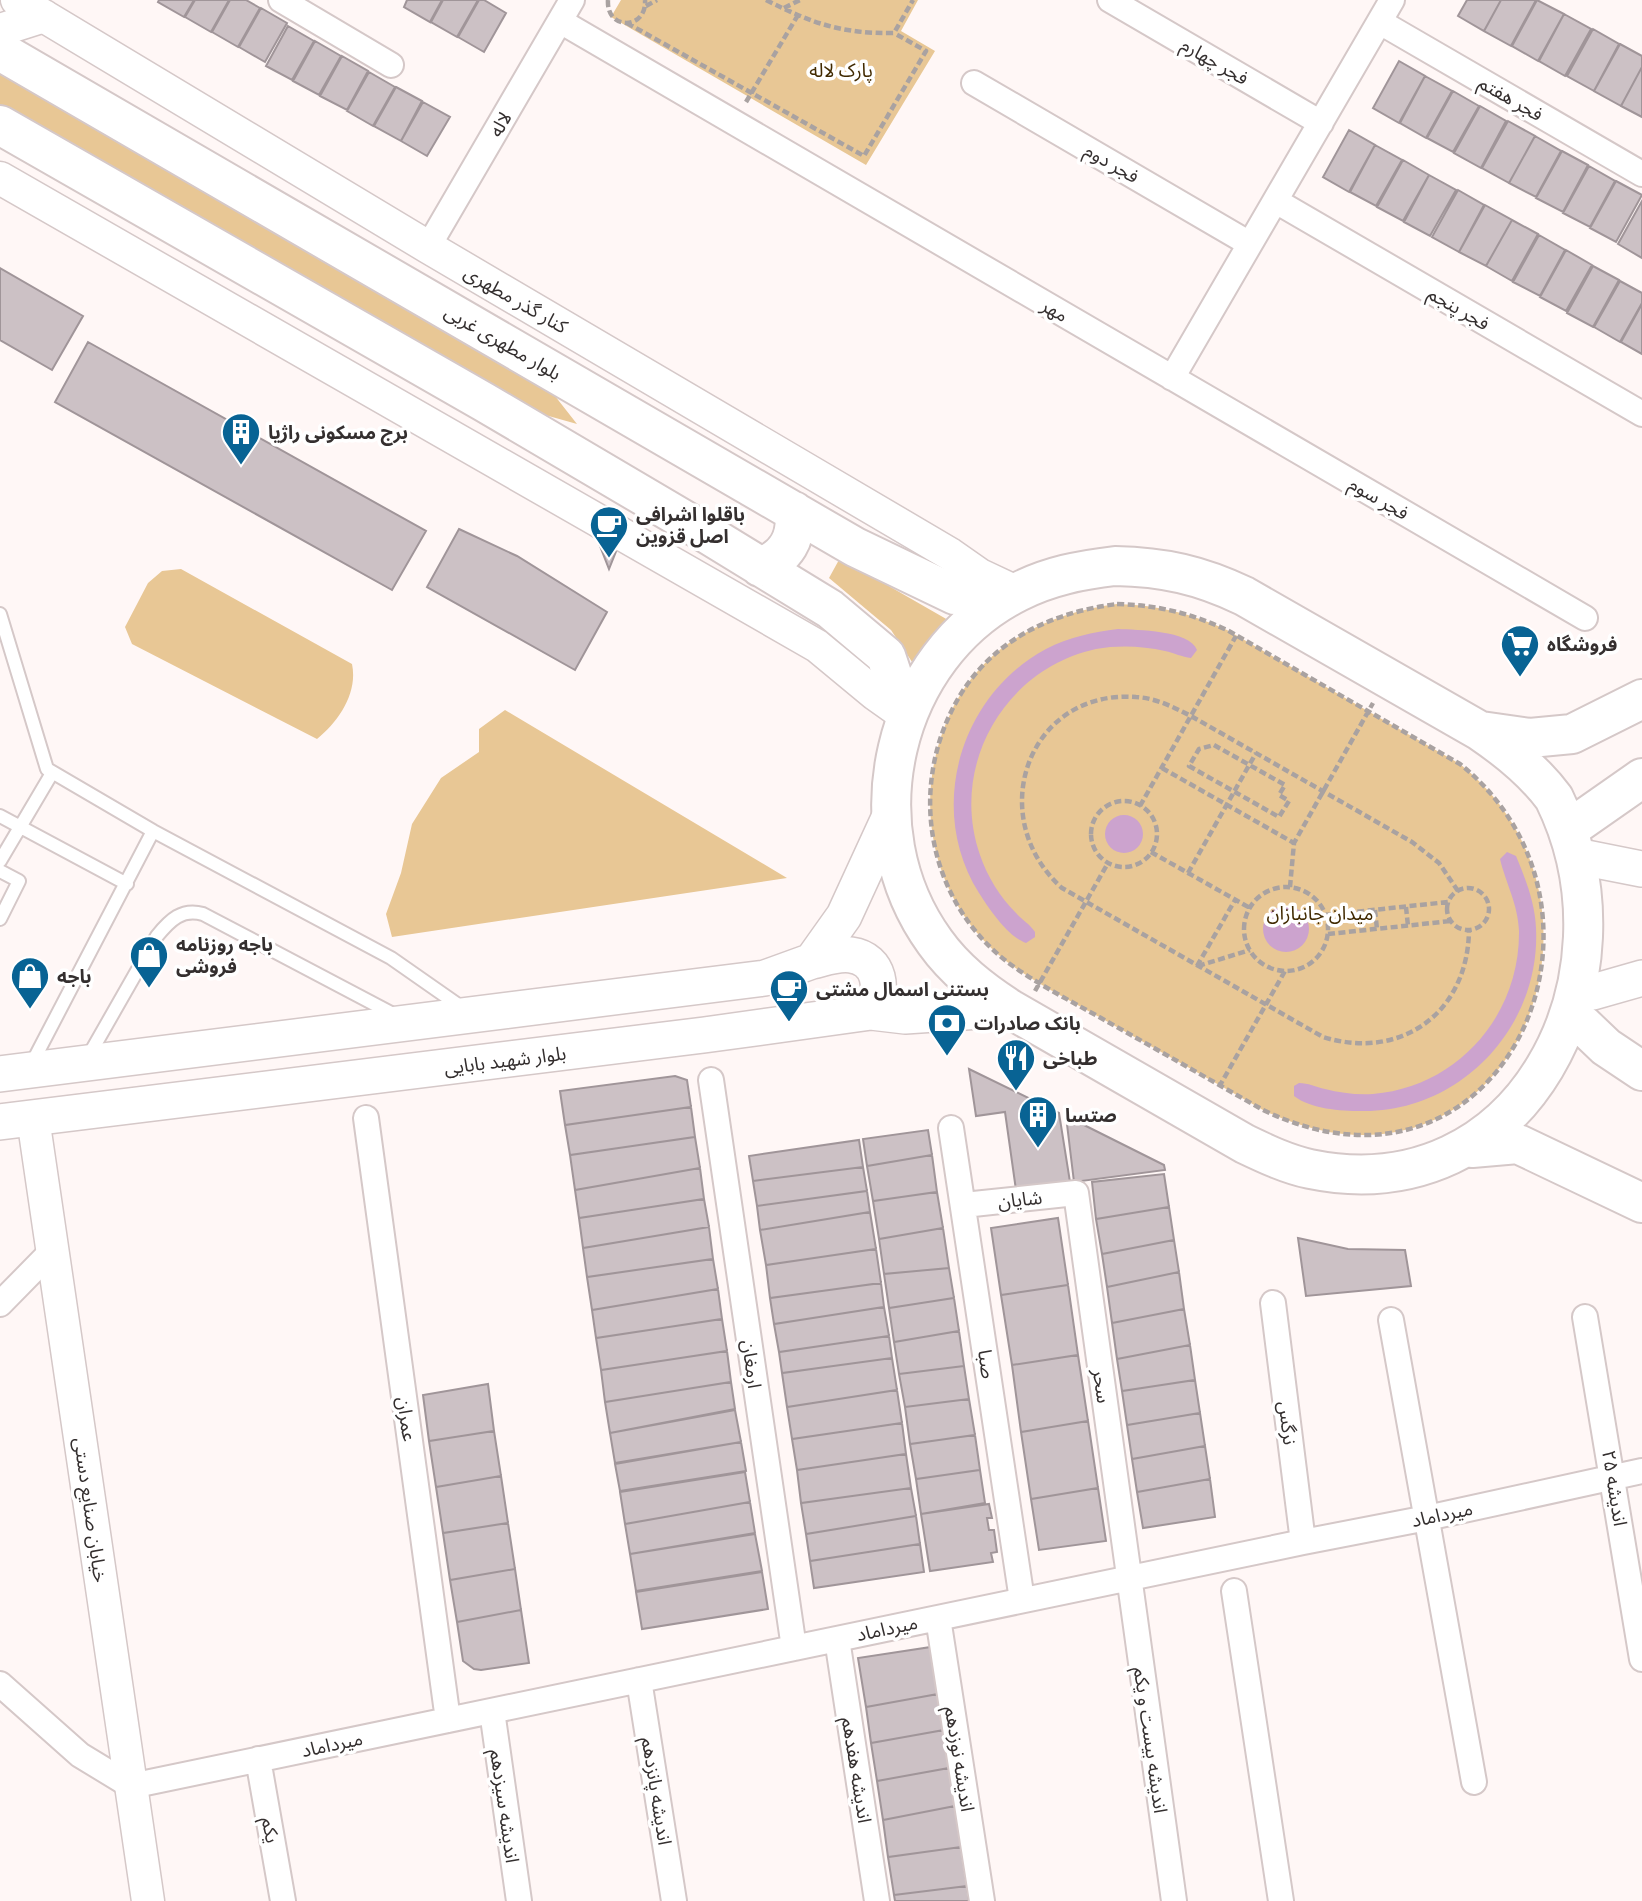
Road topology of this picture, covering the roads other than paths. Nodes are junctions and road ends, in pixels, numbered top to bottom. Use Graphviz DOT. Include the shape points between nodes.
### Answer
graph roads {
  1 [pos="17,0"];
  2 [pos="281,0"];
  3 [pos="1110,0"];
  4 [pos="1392,0"];
  5 [pos="566,10"];
  6 [pos="44,16"];
  7 [pos="1380,22"];
  8 [pos="0,30"];
  9 [pos="0,51"];
  10 [pos="391,65"];
  11 [pos="974,83"];
  12 [pos="1321,123"];
  13 [pos="0,125"];
  14 [pos="1642,174"];
  15 [pos="0,178"];
  16 [pos="1276,201"];
  17 [pos="1251,244"];
  18 [pos="428,247"];
  19 [pos="1172,378"];
  20 [pos="1642,414"];
  21 [pos="794,511"];
  22 [pos="760,566"];
  23 [pos="1017,592"];
  24 [pos="0,614"];
  25 [pos="1585,618"];
  26 [pos="1642,699"];
  27 [pos="906,716"];
  28 [pos="1480,731"];
  29 [pos="52,773"];
  30 [pos="1642,778"];
  31 [pos="0,816"];
  32 [pos="890,816"];
  33 [pos="20,827"];
  34 [pos="153,831"];
  35 [pos="1579,843"];
  36 [pos="0,862"];
  37 [pos="1642,869"];
  38 [pos="0,871"];
  39 [pos="127,884"];
  40 [pos="0,919"];
  41 [pos="812,961"];
  42 [pos="1642,978"];
  43 [pos="1588,1008"];
  44 [pos="871,1012"];
  45 [pos="1015,1012"];
  46 [pos="473,1016"];
  47 [pos="412,1023"];
  48 [pos="85,1063"];
  49 [pos="1642,1071"];
  50 [pos="14,1072"];
  51 [pos="710,1080"];
  52 [pos="366,1118"];
  53 [pos="17,1120"];
  54 [pos="951,1128"];
  55 [pos="1472,1148"];
  56 [pos="1076,1193"];
  57 [pos="1627,1196"];
  58 [pos="964,1205"];
  59 [pos="1642,1213"];
  60 [pos="53,1250"];
  61 [pos="1273,1303"];
  62 [pos="0,1304"];
  63 [pos="1585,1317"];
  64 [pos="1391,1320"];
  65 [pos="1642,1471"];
  66 [pos="1613,1478"];
  67 [pos="1427,1518"];
  68 [pos="1303,1542"];
  69 [pos="1128,1578"];
  70 [pos="1234,1591"];
  71 [pos="1022,1600"];
  72 [pos="938,1618"];
  73 [pos="837,1639"];
  74 [pos="794,1648"];
  75 [pos="1642,1659"];
  76 [pos="639,1680"];
  77 [pos="0,1684"];
  78 [pos="492,1711"];
  79 [pos="448,1720"];
  80 [pos="258,1759"];
  81 [pos="1475,1782"];
  82 [pos="131,1786"];
  83 [pos="148,1901"];
  84 [pos="284,1901"];
  85 [pos="519,1901"];
  86 [pos="674,1901"];
  87 [pos="877,1901"];
  88 [pos="982,1901"];
  89 [pos="1174,1901"];
  90 [pos="1281,1901"];
  1 -- 6 [label="street, کنار گذر مطهری"];
  2 -- 10 [label="street"];
  3 -- 12 [label="street, فجر چهارم"];
  4 -- 7 [label="street"];
  5 -- 18 [label="street, لاله"];
  5 -- 19 [label="street, مهر" via="734,122"];
  6 -- 8 [label="street"];
  6 -- 18 [label="street, کنار گذر مطهری"];
  7 -- 12 [label="street"];
  7 -- 14 [label="street, فجر هفتم"];
  9 -- 21 [label="main road, بلوار مطهری غربی"];
  11 -- 17 [label="street, فجر دوم"];
  12 -- 16 [label="street"];
  13 -- 22 [label="main road"];
  15 -- 27 [label="street" via="817,646"];
  16 -- 17 [label="street"];
  16 -- 20 [label="street, فجر پنجم"];
  17 -- 19 [label="street"];
  18 -- 23 [label="street, کنار گذر مطهری" via="979,575"];
  19 -- 25 [label="street, فجر سوم"];
  21 -- 22 [label="main road" via="795,532 786,551"];
  21 -- 23 [label="main road, بلوار مطهری غربی" via="855,547 955,595"];
  22 -- 27 [label="main road" via="830,610 887,656"];
  23 -- 27 [label="main road" via="962,632 921,685"];
  23 -- 28 [label="main road" via="1081,570 1149,566 1182,572 1215,582 1255,603"];
  24 -- 29 [label="lane" via="47,769"];
  26 -- 28 [label="main road" via="1572,734 1530,738"];
  27 -- 32 [label="main road" via="896,748"];
  28 -- 35 [label="main road" via="1507,749 1555,798"];
  29 -- 33 [label="lane"];
  29 -- 34 [label="lane"];
  30 -- 35 [label="main road"];
  31 -- 33 [label="lane"];
  32 -- 41 [label="main road" via="844,916"];
  32 -- 45 [label="main road" via="904,882 935,942 982,991"];
  33 -- 36 [label="lane"];
  33 -- 39 [label="lane"];
  34 -- 39 [label="lane"];
  34 -- 46 [label="lane" via="391,958"];
  35 -- 37 [label="main road"];
  35 -- 43 [label="main road" via="1595,891 1599,925 1599,959"];
  38 -- 40 [label="lane" via="19,881"];
  39 -- 50 [label="lane"];
  41 -- 44 [label="main road" via="839,955 866,960 879,985"];
  41 -- 46 [label="main road" via="765,978"];
  42 -- 43 [label="main road"];
  43 -- 49 [label="main road" via="1606,1047"];
  43 -- 55 [label="main road" via="1569,1055 1550,1083 1501,1130"];
  44 -- 45 [label="main road, بلوار شهید بابایی" via="905,1016"];
  44 -- 53 [label="main road, بلوار شهید بابایی"];
  45 -- 55 [label="main road" via="1275,1158 1307,1168 1375,1175 1441,1162"];
  46 -- 47 [label="main road"];
  47 -- 48 [label="main road"];
  47 -- 48 [label="lane" via="194,911 169,921 157,936"];
  48 -- 50 [label="main road"];
  51 -- 74 [label="street, ارمغان"];
  52 -- 79 [label="street, عمران"];
  53 -- 60 [label="street, خیابان صنایع دستی"];
  54 -- 58 [label="street, صبا"];
  55 -- 57 [label="main road" via="1518,1144"];
  56 -- 58 [label="street, شایان"];
  56 -- 69 [label="street, سحر"];
  57 -- 59 [label="street"];
  58 -- 71 [label="street, صبا"];
  60 -- 62 [label="street"];
  60 -- 82 [label="street, خیابان صنایع دستی"];
  61 -- 68 [label="street, نرگس"];
  63 -- 66 [label="street, اندیشه ۲۵"];
  64 -- 67 [label="street"];
  65 -- 66 [label="street, میرداماد"];
  66 -- 67 [label="street, میرداماد"];
  66 -- 75 [label="street, اندیشه ۲۵"];
  67 -- 68 [label="street, میرداماد"];
  67 -- 81 [label="street"];
  68 -- 69 [label="street, میرداماد"];
  69 -- 71 [label="street, میرداماد"];
  69 -- 89 [label="street, اندیشه بیست و یکم"];
  70 -- 90 [label="street"];
  71 -- 72 [label="street, میرداماد"];
  72 -- 73 [label="street, میرداماد"];
  72 -- 88 [label="street, اندیشه نوزدهم"];
  73 -- 74 [label="street, میرداماد"];
  73 -- 87 [label="street, اندیشه هفدهم"];
  74 -- 76 [label="street, میرداماد"];
  76 -- 78 [label="street, میرداماد"];
  76 -- 86 [label="street, اندیشه پانزدهم"];
  77 -- 82 [label="street" via="80,1755"];
  78 -- 79 [label="street, میرداماد"];
  78 -- 85 [label="street, اندیشه سیزدهم"];
  79 -- 80 [label="street, میرداماد"];
  80 -- 82 [label="street, میرداماد"];
  80 -- 84 [label="street, یکم"];
  82 -- 83 [label="street, خیابان صنایع دستی"];
}
